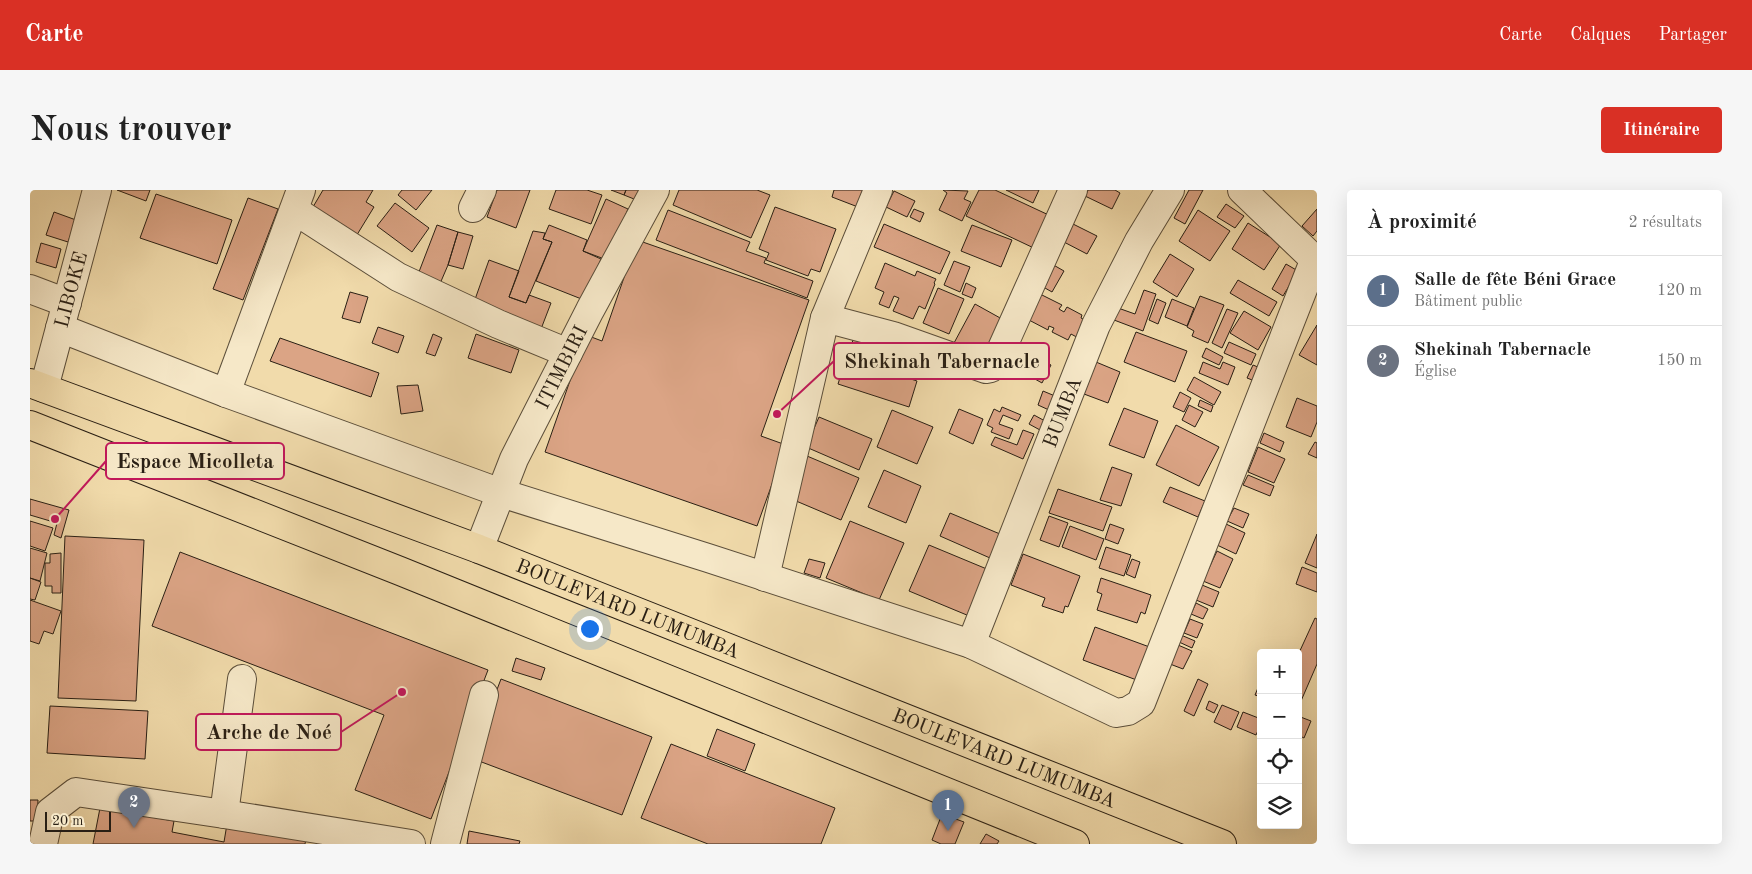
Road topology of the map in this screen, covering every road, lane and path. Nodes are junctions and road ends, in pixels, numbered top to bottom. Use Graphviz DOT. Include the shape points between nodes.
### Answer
graph roads {
  1 [pos="98,190"];
  2 [pos="655,190"];
  3 [pos="878,190"];
  4 [pos="1073,190"];
  5 [pos="1170,190"];
  6 [pos="1242,190"];
  7 [pos="297,200"];
  8 [pos="1315,262"];
  9 [pos="30,289"];
  10 [pos="63,316"];
  11 [pos="825,318"];
  12 [pos="568,353"];
  13 [pos="37,386"];
  14 [pos="226,393"];
  15 [pos="30,425"];
  16 [pos="501,493"];
  17 [pos="479,549"];
  18 [pos="765,577"];
  19 [pos="971,644"];
  20 [pos="242,679"];
  21 [pos="484,695"];
  22 [pos="224,814"];
  23 [pos="43,844"];
  24 [pos="411,844"];
  25 [pos="445,844"];
  26 [pos="1075,844"];
  27 [pos="1222,844"];
  1 -- 10 [label="street, LIBOKE"];
  2 -- 12 [label="street, ITIMBIRI"];
  3 -- 11 [label="street"];
  4 -- 11 [label="street" via="991,368 970,365 893,336"];
  5 -- 19 [label="street, BUMBA" via="1139,241 1096,325"];
  6 -- 8 [label="street"];
  7 -- 12 [label="street" via="398,277"];
  7 -- 14 [label="street"];
  8 -- 19 [label="street" via="1141,703 1128,712 1116,713"];
  9 -- 10 [label="street"];
  10 -- 13 [label="street, LIBOKE"];
  10 -- 14 [label="street"];
  11 -- 18 [label="street"];
  12 -- 16 [label="street, ITIMBIRI" via="514,459"];
  13 -- 17 [label="highway, BOULEVARD LUMUMBA"];
  14 -- 16 [label="street"];
  15 -- 26 [label="highway"];
  16 -- 17 [label="street, ITIMBIRI"];
  16 -- 18 [label="street"];
  17 -- 27 [label="highway, BOULEVARD LUMUMBA"];
  18 -- 19 [label="street"];
  20 -- 22 [label="street"];
  21 -- 25 [label="street"];
  22 -- 23 [label="street" via="76,792 50,812"];
  22 -- 24 [label="street"];
}
